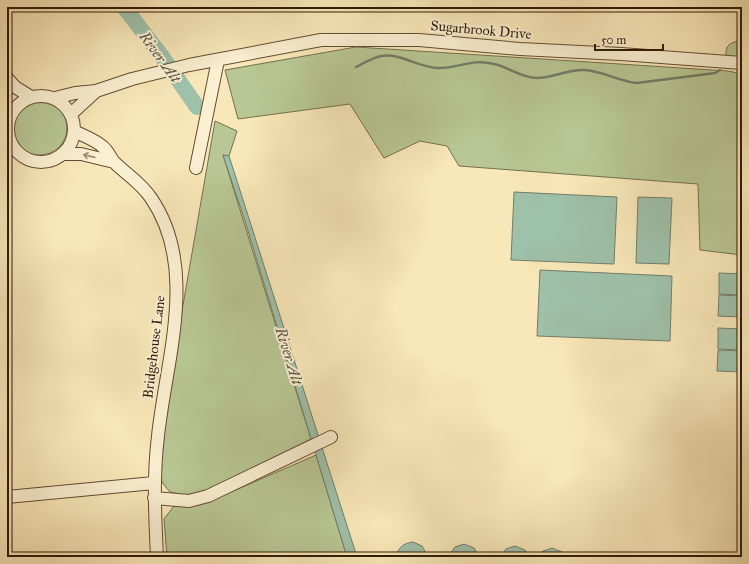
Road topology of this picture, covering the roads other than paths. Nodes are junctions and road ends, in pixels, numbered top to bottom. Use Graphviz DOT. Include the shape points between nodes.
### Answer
graph roads {
  1 [pos="218,60"];
  2 [pos="742,63"];
  3 [pos="7,78"];
  4 [pos="96,91"];
  5 [pos="31,96"];
  6 [pos="55,98"];
  7 [pos="71,114"];
  8 [pos="8,116"];
  9 [pos="74,131"];
  10 [pos="7,134"];
  11 [pos="13,154"];
  12 [pos="63,154"];
  13 [pos="114,162"];
  14 [pos="196,168"];
  15 [pos="331,437"];
  16 [pos="154,483"];
  17 [pos="7,498"];
  18 [pos="154,498"];
  19 [pos="157,557"];
  1 -- 2 [label="street, Sugarbrook Drive" via="321,40 419,40"];
  1 -- 4 [label="street, Sugarbrook Drive" via="132,79"];
  1 -- 14 [label="street" via="193,152"];
  3 -- 5 [label="street"];
  4 -- 6 [label="street"];
  4 -- 7 [label="street"];
  5 -- 6 [label="street"];
  5 -- 8 [label="street" via="21,101"];
  6 -- 7 [label="street"];
  7 -- 9 [label="street"];
  8 -- 10 [label="street"];
  9 -- 12 [label="street" via="71,143"];
  9 -- 13 [label="street, Bridgehouse Lane" via="104,147"];
  10 -- 11 [label="street"];
  11 -- 12 [label="street" via="41,162 53,160"];
  13 -- 12 [label="street, Bridgehouse Lane, one-way" via="82,154"];
  13 -- 16 [label="street, Bridgehouse Lane" via="151,198 168,231 176,264 177,302"];
  15 -- 18 [label="street" via="208,496 189,501"];
  16 -- 17 [label="street"];
  16 -- 18 [label="street, Bridgehouse Lane"];
  18 -- 19 [label="street, Bridgehouse Lane"];
}
